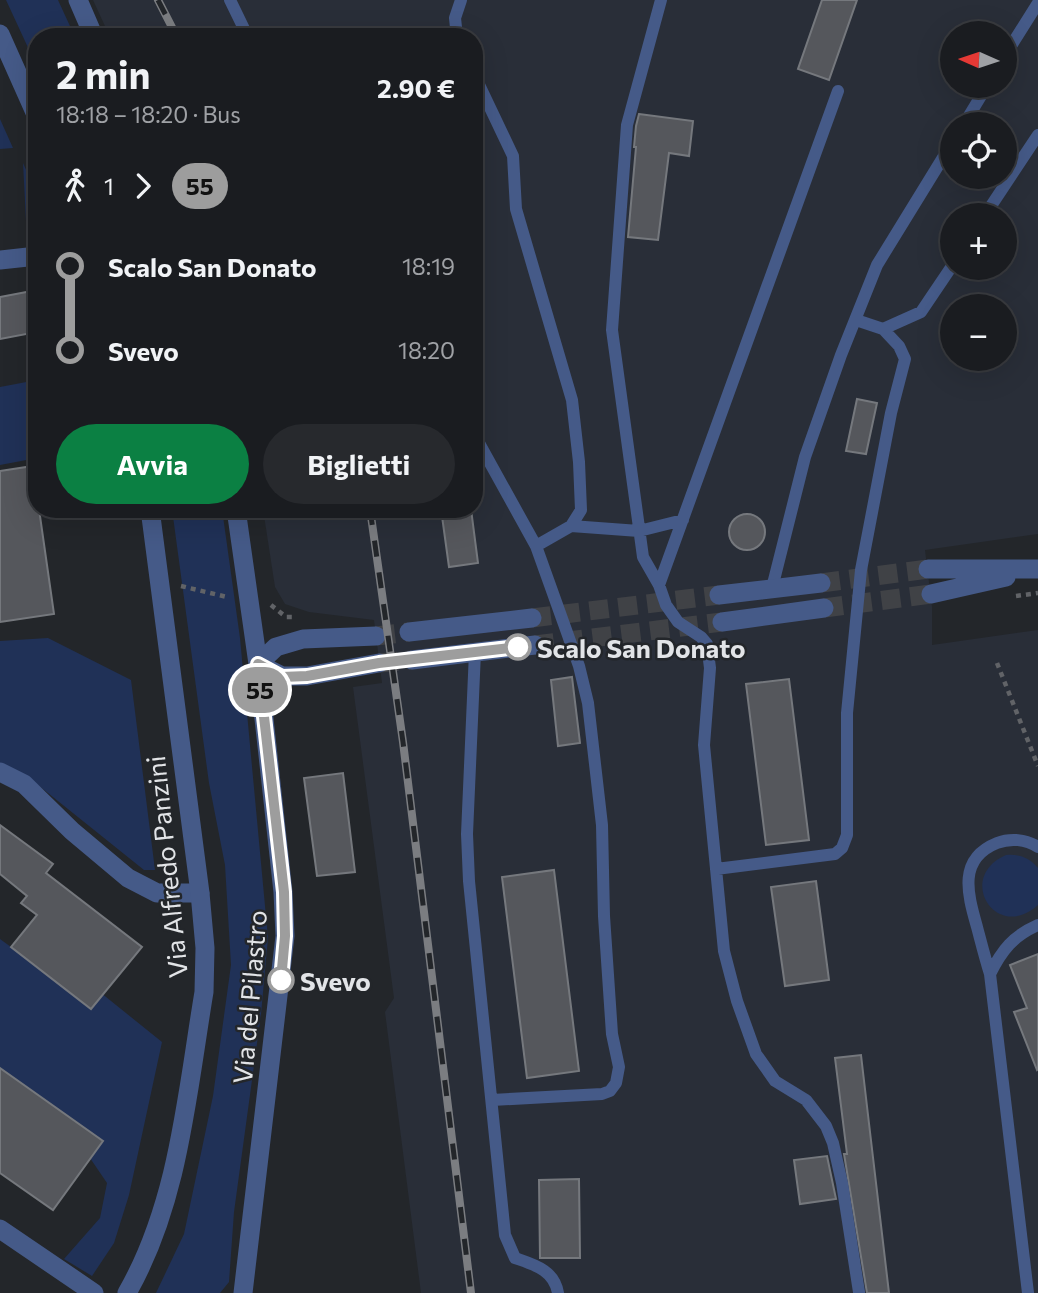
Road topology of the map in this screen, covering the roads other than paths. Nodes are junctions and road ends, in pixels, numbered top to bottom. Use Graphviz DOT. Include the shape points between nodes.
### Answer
graph roads {
  1 [pos="78,0"];
  2 [pos="230,0"];
  3 [pos="461,0"];
  4 [pos="661,0"];
  5 [pos="1038,3"];
  6 [pos="90,28"];
  7 [pos="244,28"];
  8 [pos="456,28"];
  9 [pos="0,34"];
  10 [pos="1017,36"];
  11 [pos="838,91"];
  12 [pos="483,93"];
  13 [pos="28,97"];
  14 [pos="1038,135"];
  15 [pos="940,163"];
  16 [pos="993,203"];
  17 [pos="28,257"];
  18 [pos="0,260"];
  19 [pos="943,280"];
  20 [pos="856,320"];
  21 [pos="883,329"];
  22 [pos="483,450"];
  23 [pos="151,518"];
  24 [pos="237,518"];
  25 [pos="683,520"];
  26 [pos="571,526"];
  27 [pos="639,531"];
  28 [pos="536,546"];
  29 [pos="928,569"];
  30 [pos="821,583"];
  31 [pos="659,585"];
  32 [pos="772,588"];
  33 [pos="931,594"];
  34 [pos="719,595"];
  35 [pos="824,608"];
  36 [pos="532,618"];
  37 [pos="722,622"];
  38 [pos="409,632"];
  39 [pos="376,636"];
  40 [pos="535,645"];
  41 [pos="475,652"];
  42 [pos="412,660"];
  43 [pos="379,663"];
  44 [pos="258,664"];
  45 [pos="0,772"];
  46 [pos="1038,847"];
  47 [pos="716,869"];
  48 [pos="200,892"];
  49 [pos="1038,925"];
  50 [pos="990,974"];
  51 [pos="492,1100"];
  52 [pos="0,1229"];
  53 [pos="859,1292"];
  54 [pos="94,1293"];
  55 [pos="127,1293"];
  56 [pos="243,1293"];
  57 [pos="558,1293"];
  58 [pos="1028,1293"];
  1 -- 6 [label="street"];
  2 -- 7 [label="lane"];
  3 -- 8 [label="lane"];
  4 -- 27 [label="lane" via="626,125 612,330"];
  5 -- 10 [label="lane"];
  9 -- 13 [label="street"];
  11 -- 25 [label="lane"];
  12 -- 26 [label="lane" via="513,156 516,209 572,400 580,510"];
  14 -- 16 [label="lane"];
  15 -- 20 [label="lane" via="877,265"];
  17 -- 18 [label="street"];
  19 -- 21 [label="lane" via="921,312"];
  20 -- 21 [label="lane"];
  20 -- 32 [label="lane" via="805,457"];
  21 -- 47 [label="lane" via="905,359 861,570 847,713 847,835 835,854"];
  22 -- 28 [label="lane"];
  23 -- 48 [label="street, Via Alfredo Panzini"];
  24 -- 44 [label="street, Via del Pilastro"];
  25 -- 27 [label="lane"];
  25 -- 31 [label="lane"];
  26 -- 27 [label="lane"];
  26 -- 28 [label="lane"];
  27 -- 31 [label="lane" via="643,557"];
  28 -- 51 [label="lane" via="588,703 602,825 612,1034 619,1067 616,1083 602,1094"];
  29 -- 33 [label="street" via="1038,569"];
  30 -- 32 [label="street"];
  31 -- 47 [label="lane" via="678,622 706,644 710,668 705,745"];
  32 -- 34 [label="street"];
  35 -- 37 [label="street"];
  36 -- 38 [label="street"];
  39 -- 44 [label="street" via="303,639 276,647"];
  40 -- 41 [label="street"];
  41 -- 42 [label="street"];
  41 -- 51 [label="lane" via="468,869"];
  43 -- 44 [label="street" via="282,677"];
  44 -- 56 [label="street, Via del Pilastro" via="285,936"];
  45 -- 48 [label="street" via="24,784 128,878 157,893"];
  46 -- 50 [label="lane" via="1019,840 1003,841 982,852 969,872 967,888"];
  47 -- 53 [label="lane" via="724,951 756,1054 775,1081 806,1100 833,1143"];
  48 -- 55 [label="street, Via Alfredo Panzini" via="204,992 179,1142 158,1223"];
  49 -- 50 [label="lane" via="1011,940"];
  50 -- 58 [label="lane"];
  51 -- 57 [label="lane" via="505,1236 516,1258 547,1270"];
  52 -- 54 [label="street"];
}
